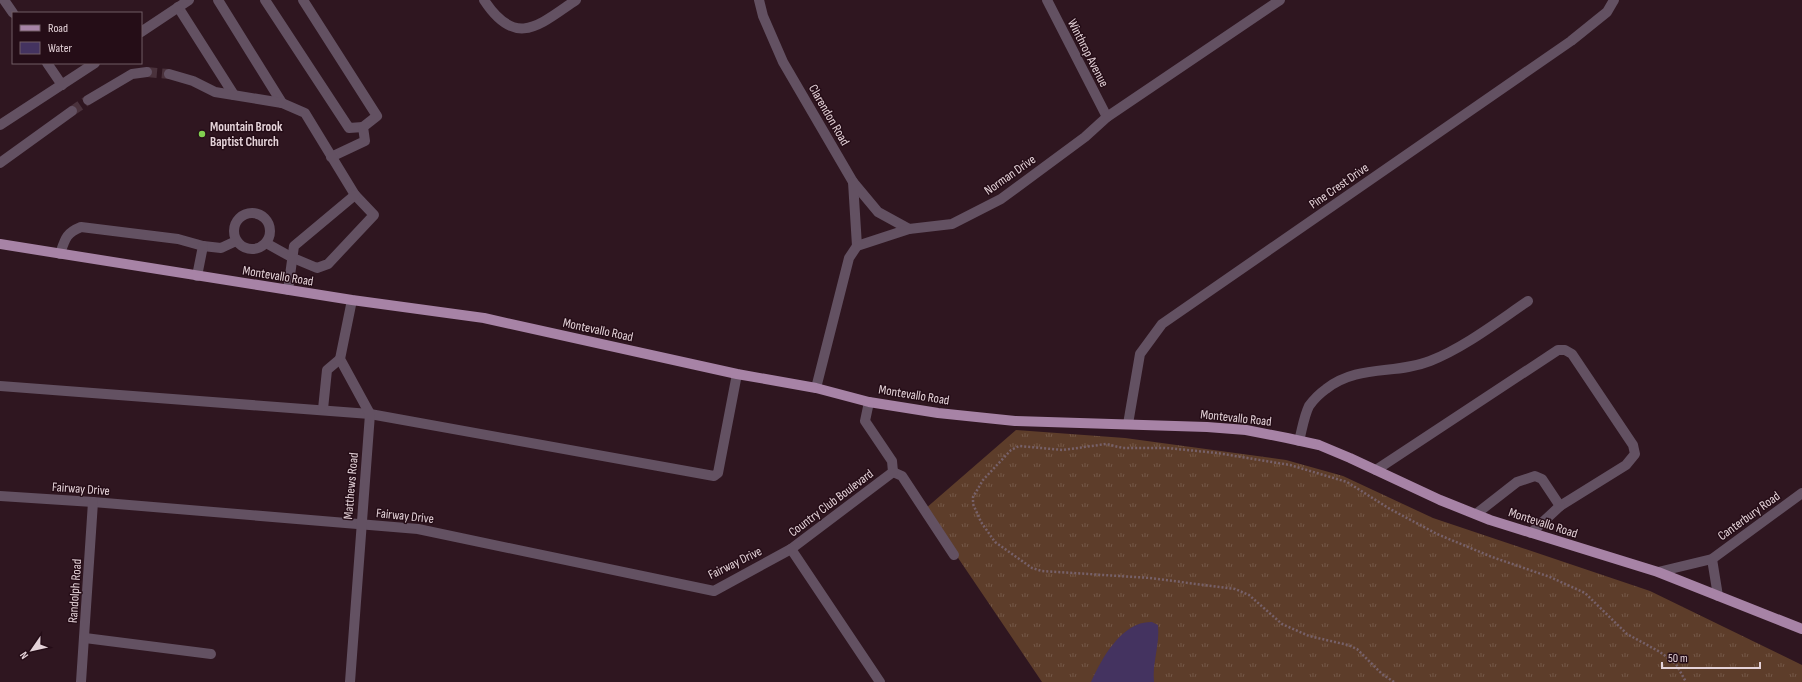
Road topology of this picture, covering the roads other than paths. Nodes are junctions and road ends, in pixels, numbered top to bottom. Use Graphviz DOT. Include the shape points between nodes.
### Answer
graph roads {
  1 [pos="4,0"];
  2 [pos="189,0"];
  3 [pos="218,0"];
  4 [pos="266,0"];
  5 [pos="303,0"];
  6 [pos="484,0"];
  7 [pos="576,0"];
  8 [pos="759,0"];
  9 [pos="1047,0"];
  10 [pos="1280,0"];
  11 [pos="1614,0"];
  12 [pos="178,7"];
  13 [pos="12,12"];
  14 [pos="142,31"];
  15 [pos="48,64"];
  16 [pos="94,64"];
  17 [pos="146,72"];
  18 [pos="169,74"];
  19 [pos="62,85"];
  20 [pos="234,95"];
  21 [pos="88,100"];
  22 [pos="282,103"];
  23 [pos="72,111"];
  24 [pos="1107,117"];
  25 [pos="0,125"];
  26 [pos="363,128"];
  27 [pos="331,157"];
  28 [pos="0,163"];
  29 [pos="853,182"];
  30 [pos="354,195"];
  31 [pos="909,229"];
  32 [pos="236,241"];
  33 [pos="266,243"];
  34 [pos="0,244"];
  35 [pos="203,246"];
  36 [pos="857,246"];
  37 [pos="60,254"];
  38 [pos="292,258"];
  39 [pos="197,276"];
  40 [pos="288,290"];
  41 [pos="352,300"];
  42 [pos="1528,301"];
  43 [pos="340,359"];
  44 [pos="737,374"];
  45 [pos="0,386"];
  46 [pos="816,388"];
  47 [pos="869,402"];
  48 [pos="323,409"];
  49 [pos="370,414"];
  50 [pos="1128,424"];
  51 [pos="1299,441"];
  52 [pos="1376,470"];
  53 [pos="893,472"];
  54 [pos="1802,493"];
  55 [pos="0,496"];
  56 [pos="93,502"];
  57 [pos="1560,506"];
  58 [pos="1476,514"];
  59 [pos="361,525"];
  60 [pos="1531,534"];
  61 [pos="791,549"];
  62 [pos="954,555"];
  63 [pos="1712,559"];
  64 [pos="1658,572"];
  65 [pos="1718,596"];
  66 [pos="1802,629"];
  67 [pos="85,638"];
  68 [pos="211,654"];
  69 [pos="81,682"];
  70 [pos="350,682"];
  71 [pos="880,682"];
  1 -- 13 [label="street"];
  2 -- 12 [label="street"];
  3 -- 22 [label="street"];
  4 -- 26 [label="street" via="349,128"];
  5 -- 26 [label="street" via="377,116"];
  6 -- 7 [label="street" via="504,23 527,29 541,24"];
  8 -- 29 [label="street, Clarendon Road" via="763,16 783,62"];
  9 -- 24 [label="street, Winthrop Avenue"];
  10 -- 24 [label="street, Norman Drive"];
  11 -- 50 [label="street, Pine Crest Drive" via="1606,12 1571,41 1162,324 1140,354"];
  12 -- 14 [label="street"];
  12 -- 20 [label="street"];
  15 -- 19 [label="street"];
  16 -- 19 [label="street"];
  17 -- 21 [label="street" via="132,74"];
  18 -- 20 [label="street" via="193,81 215,92"];
  19 -- 25 [label="street"];
  20 -- 22 [label="street"];
  22 -- 27 [label="street" via="304,113"];
  23 -- 28 [label="street"];
  24 -- 31 [label="street, Norman Drive" via="1085,137 1001,199 952,224"];
  26 -- 27 [label="street" via="365,141"];
  27 -- 30 [label="street"];
  29 -- 31 [label="street" via="878,212"];
  29 -- 36 [label="street, Clarendon Road"];
  30 -- 38 [label="street" via="294,246"];
  30 -- 38 [label="street" via="374,215 328,264 316,268"];
  31 -- 36 [label="street, Norman Drive"];
  32 -- 33 [label="street" via="251,250"];
  32 -- 33 [label="street" via="235,224 250,213 262,216 269,225"];
  32 -- 35 [label="street" via="221,248"];
  33 -- 38 [label="street"];
  34 -- 37 [label="main road, Montevallo Road"];
  35 -- 37 [label="street" via="178,239 82,227 70,232"];
  35 -- 39 [label="street"];
  36 -- 46 [label="street" via="849,258"];
  37 -- 39 [label="main road, Montevallo Road"];
  38 -- 40 [label="street"];
  39 -- 40 [label="main road, Montevallo Road"];
  40 -- 41 [label="main road, Montevallo Road"];
  41 -- 43 [label="street"];
  41 -- 44 [label="main road, Montevallo Road" via="484,318"];
  42 -- 51 [label="street" via="1446,354 1429,362 1410,367 1366,371 1332,384 1316,396 1308,407"];
  43 -- 48 [label="street" via="327,370"];
  43 -- 49 [label="street"];
  44 -- 46 [label="main road, Montevallo Road"];
  44 -- 49 [label="street" via="718,473 714,476"];
  45 -- 48 [label="street"];
  46 -- 47 [label="main road, Montevallo Road"];
  47 -- 50 [label="main road, Montevallo Road" via="938,413 1015,421"];
  47 -- 53 [label="street, Country Club Boulevard" via="865,421 892,461"];
  48 -- 49 [label="street"];
  49 -- 59 [label="street, Matthews Road"];
  50 -- 51 [label="main road, Montevallo Road" via="1246,430"];
  51 -- 52 [label="main road, Montevallo Road" via="1319,445"];
  52 -- 57 [label="street" via="1558,350 1564,350 1572,354 1633,445 1635,454 1626,465"];
  52 -- 58 [label="main road, Montevallo Road"];
  53 -- 61 [label="street, Country Club Boulevard"];
  53 -- 62 [label="street" via="902,476"];
  54 -- 63 [label="street, Canterbury Road"];
  55 -- 56 [label="street, Fairway Drive"];
  56 -- 59 [label="street, Fairway Drive"];
  56 -- 67 [label="street, Randolph Road"];
  57 -- 58 [label="street" via="1542,479 1535,476 1517,482"];
  57 -- 60 [label="street"];
  58 -- 60 [label="main road, Montevallo Road"];
  59 -- 61 [label="street, Fairway Drive" via="418,529 714,591"];
  59 -- 70 [label="street, Matthews Road"];
  60 -- 64 [label="main road, Montevallo Road"];
  61 -- 71 [label="street, Country Club Boulevard"];
  63 -- 64 [label="street, Canterbury Road"];
  63 -- 65 [label="street, Canterbury Road"];
  64 -- 65 [label="main road, Montevallo Road"];
  65 -- 66 [label="main road, Montevallo Road"];
  67 -- 68 [label="street"];
  67 -- 69 [label="street, Randolph Road"];
}
